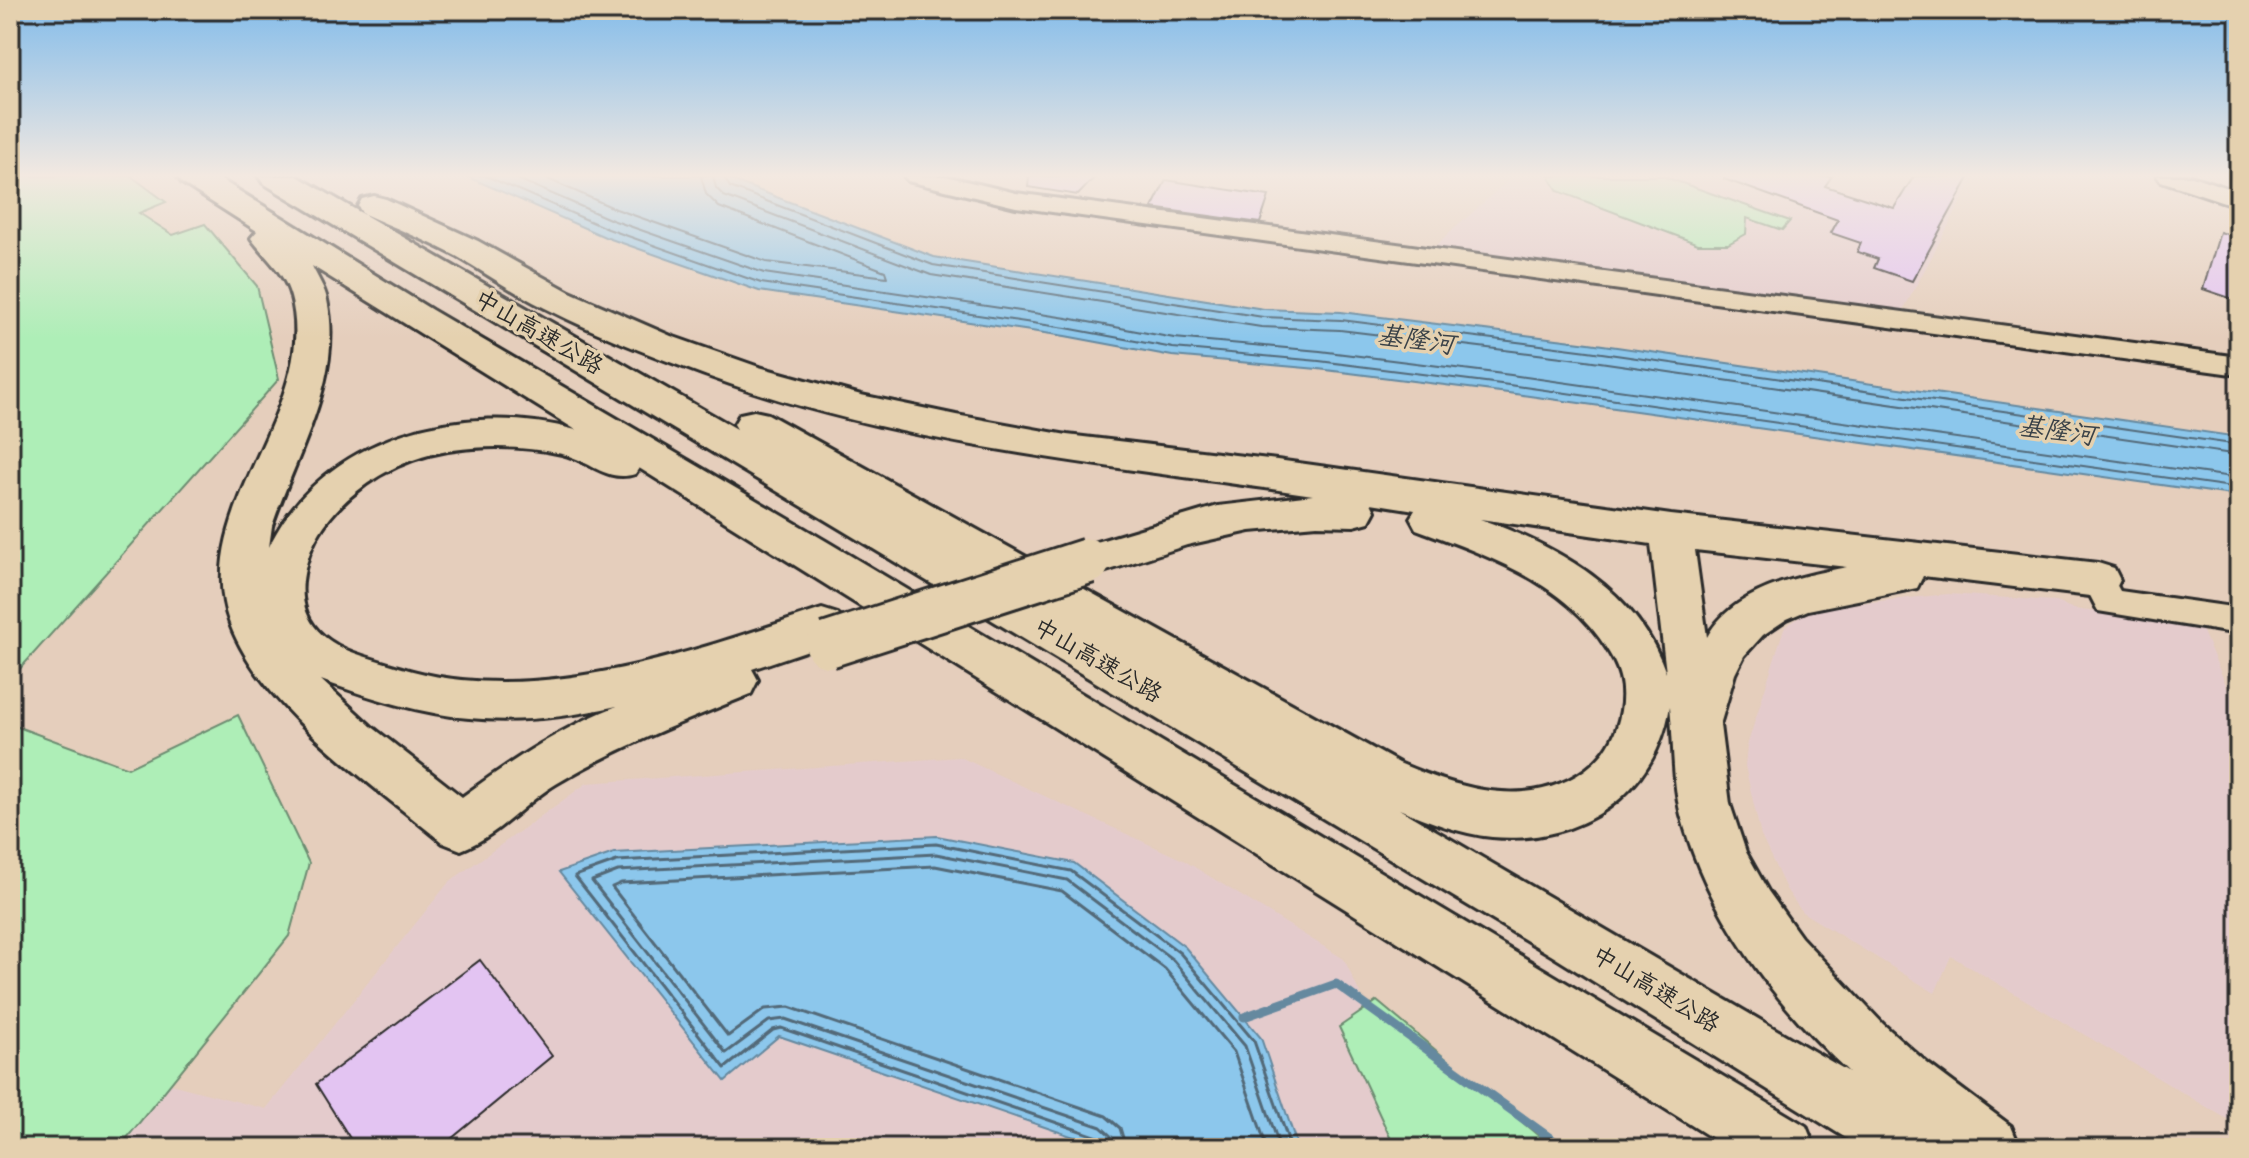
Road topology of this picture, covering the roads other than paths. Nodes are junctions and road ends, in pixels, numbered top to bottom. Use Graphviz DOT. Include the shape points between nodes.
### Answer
graph roads {
  1 [pos="258,230"];
  2 [pos="279,230"];
  3 [pos="388,230"];
  4 [pos="396,230"];
  5 [pos="424,230"];
  6 [pos="1237,230"];
  7 [pos="2239,366"];
  8 [pos="1432,508"];
  9 [pos="1672,542"];
  10 [pos="811,552"];
  11 [pos="1901,576"];
  12 [pos="2104,591"];
  13 [pos="2239,601"];
  14 [pos="2239,621"];
  15 [pos="825,636"];
  16 [pos="1698,743"];
  17 [pos="1784,1148"];
  18 [pos="1919,1148"];
  19 [pos="1989,1148"];
  1 -- 15 [label="highway" via="300,273 312,306 313,341 304,393 249,533 251,621 301,694 461,827 535,771 605,732"];
  2 -- 10 [label="highway, 中山高速公路"];
  3 -- 18 [label="highway, 中山高速公路"];
  4 -- 8 [label="highway" via="1014,569 1381,778 1475,813 1549,811 1591,796 1618,773 1638,744 1646,682 1632,650 1602,612 1563,577"];
  5 -- 8 [label="highway" via="557,300 658,344 746,376 861,408 1067,449"];
  6 -- 7 [label="street"];
  8 -- 9 [label="highway"];
  8 -- 15 [label="highway, bridge" via="1269,510 1084,553"];
  9 -- 11 [label="highway"];
  9 -- 12 [label="highway"];
  9 -- 16 [label="highway"];
  10 -- 15 [label="highway" via="736,529 646,476 575,443 474,432 393,452 328,492 301,525 280,568 282,615 315,659 403,688 472,701 540,700"];
  10 -- 17 [label="highway, 中山高速公路"];
  11 -- 12 [label="highway"];
  11 -- 16 [label="highway" via="1786,598 1749,620 1723,646 1707,679"];
  12 -- 13 [label="street"];
  12 -- 14 [label="street"];
  16 -- 19 [label="highway" via="1707,815 1729,874 1766,934 1882,1065"];
}
